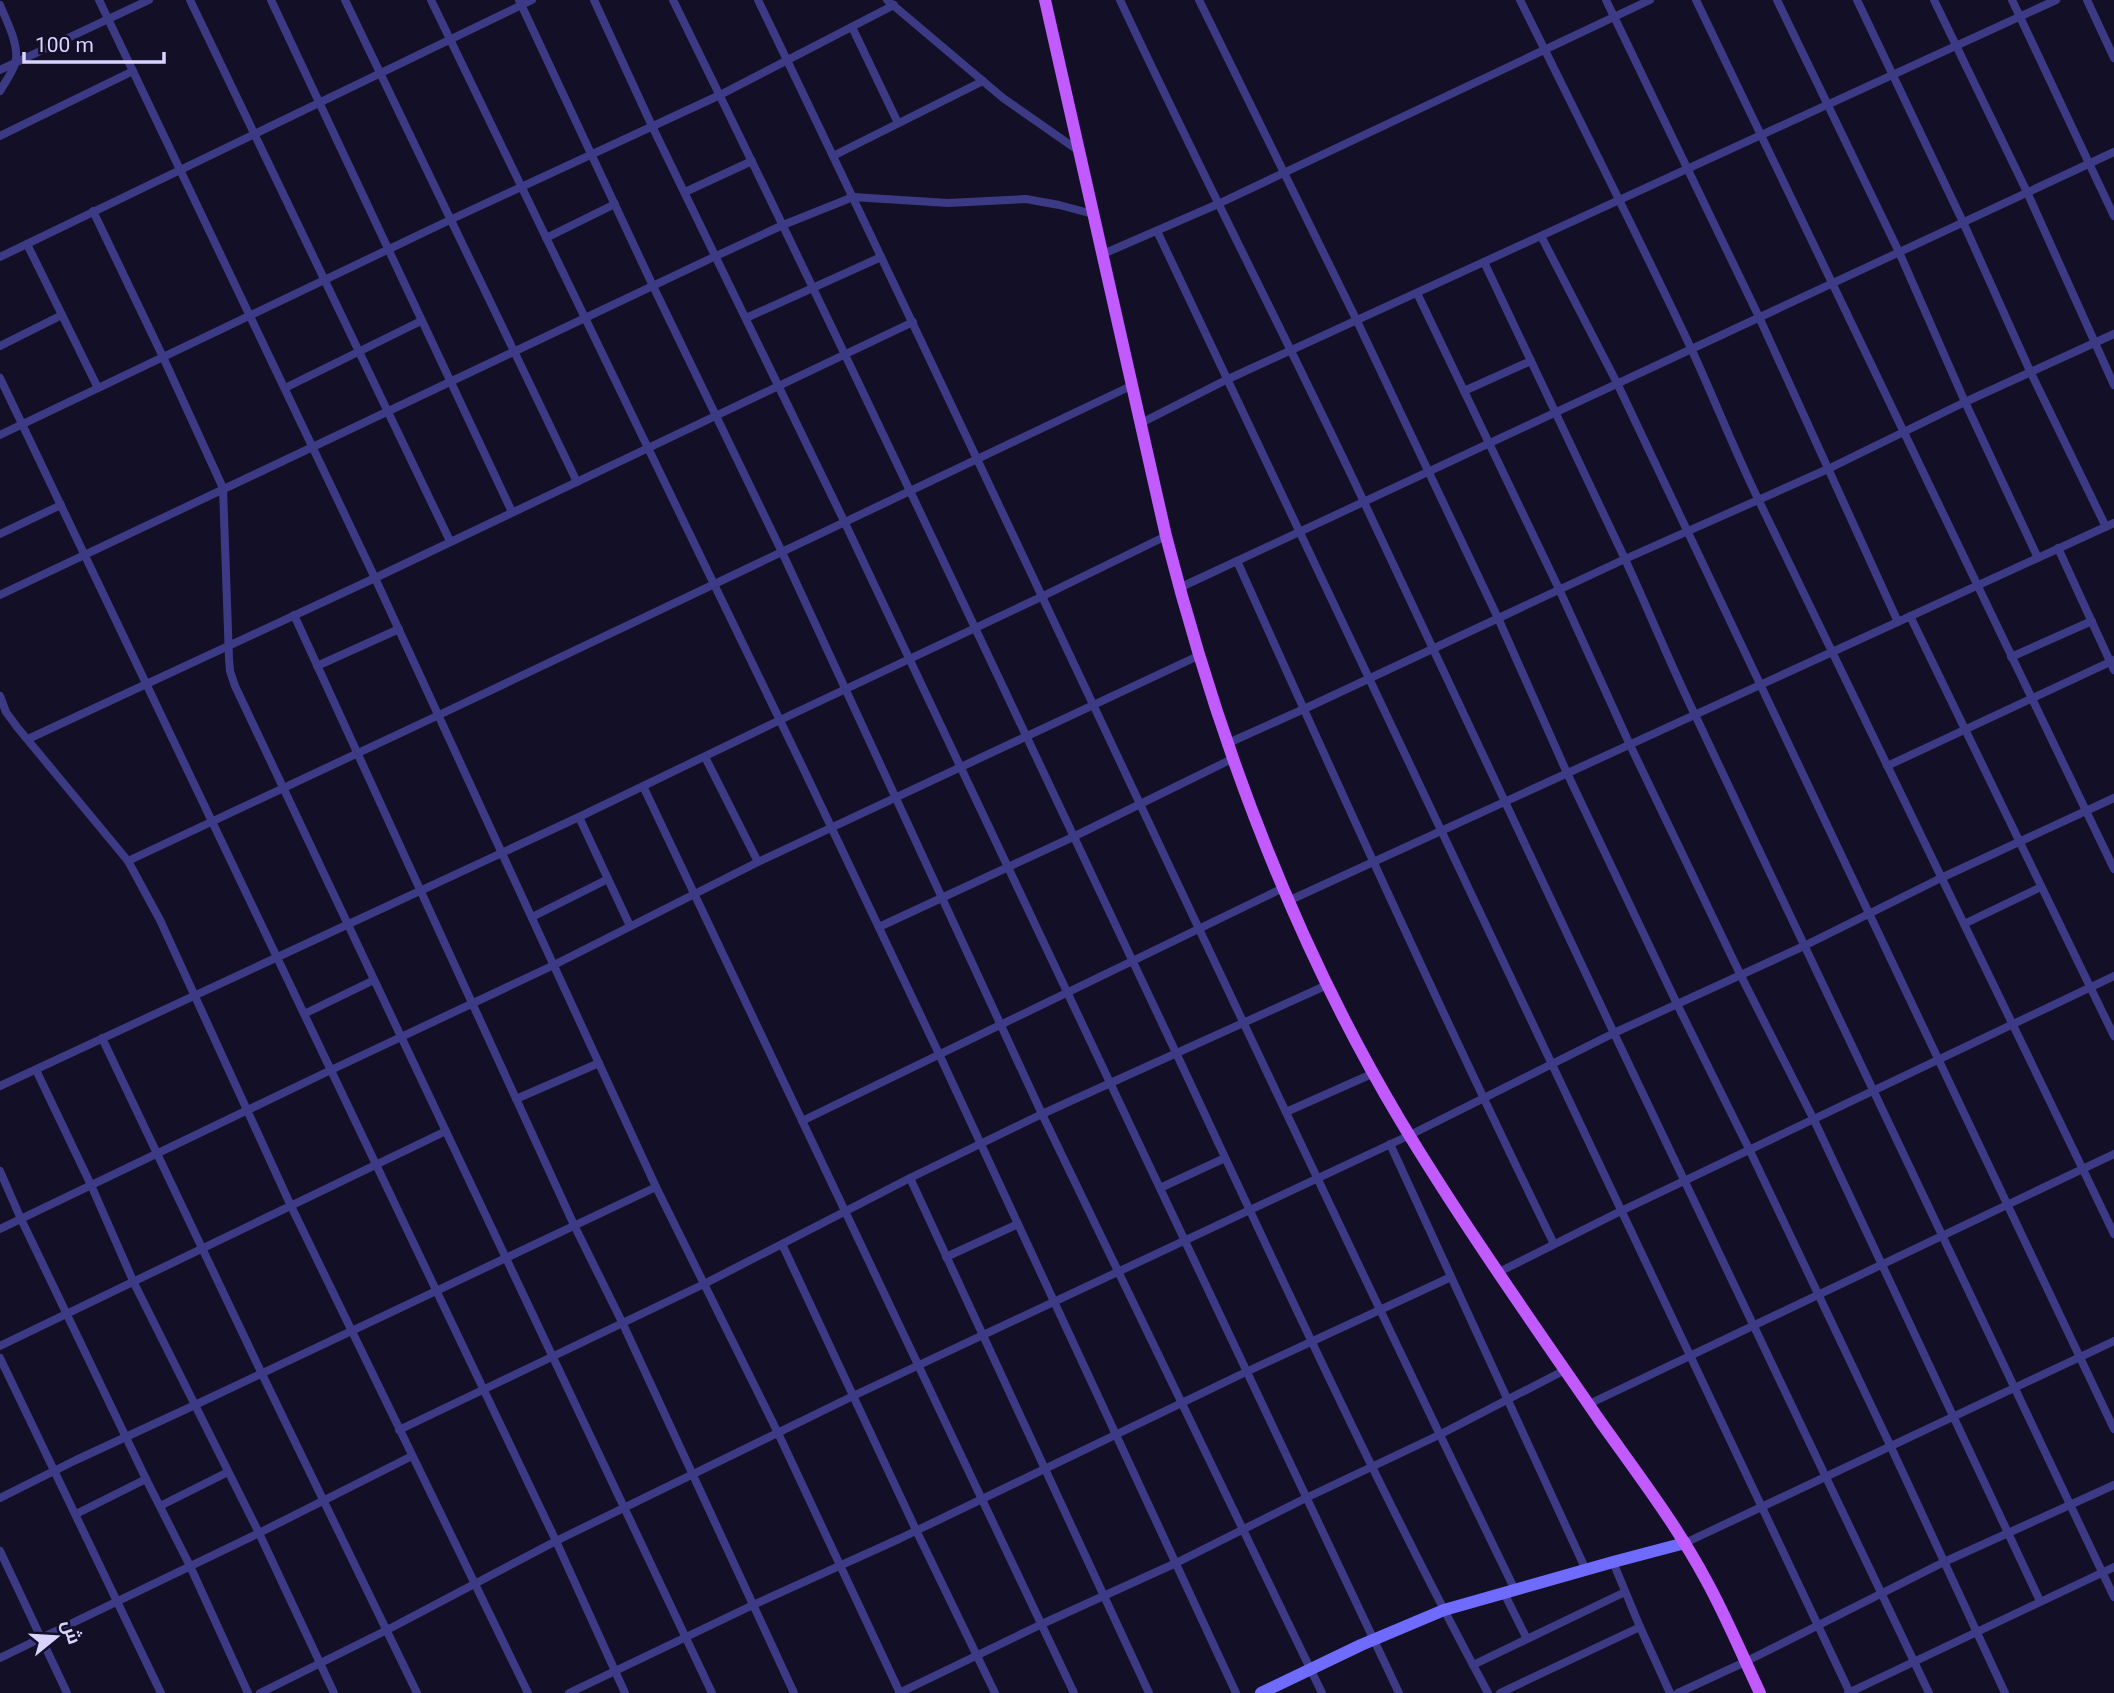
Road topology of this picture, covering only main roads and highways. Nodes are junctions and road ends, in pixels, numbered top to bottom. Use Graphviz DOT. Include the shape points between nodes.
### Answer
graph roads {
  1 [pos="1045,0"];
  2 [pos="1760,1693"];
  1 -- 2 [label="main road" via="1166,536 1198,656 1232,759 1286,895 1327,985 1410,1135 1685,1543"];
}
